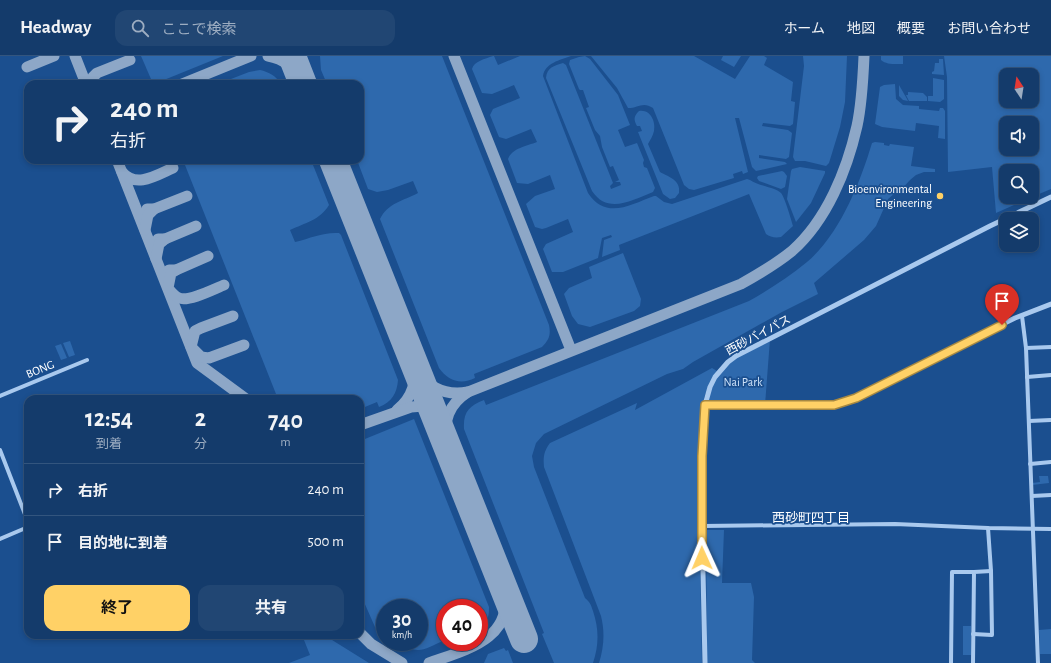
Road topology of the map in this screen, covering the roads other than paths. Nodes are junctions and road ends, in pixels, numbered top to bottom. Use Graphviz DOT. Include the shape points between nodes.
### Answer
graph roads {
  1 [pos="1051,197"];
  2 [pos="1051,304"];
  3 [pos="1022,316"];
  4 [pos="1051,347"];
  5 [pos="1026,348"];
  6 [pos="87,360"];
  7 [pos="1051,375"];
  8 [pos="1027,377"];
  9 [pos="0,396"];
  10 [pos="705,405"];
  11 [pos="1051,420"];
  12 [pos="1029,421"];
  13 [pos="0,450"];
  14 [pos="1051,462"];
  15 [pos="1030,464"];
  16 [pos="1051,495"];
  17 [pos="1032,496"];
  18 [pos="24,512"];
  19 [pos="702,526"];
  20 [pos="988,528"];
  21 [pos="24,529"];
  22 [pos="1032,529"];
  23 [pos="1051,529"];
  24 [pos="0,539"];
  25 [pos="991,571"];
  26 [pos="974,572"];
  27 [pos="973,634"];
  28 [pos="705,663"];
  29 [pos="951,663"];
  30 [pos="972,663"];
  31 [pos="1038,663"];
  1 -- 10 [label="street, 西砂バイパス" via="736,356 715,377"];
  2 -- 3 [label="street"];
  3 -- 5 [label="street"];
  3 -- 10 [label="street" via="856,398 834,405"];
  4 -- 5 [label="street"];
  5 -- 8 [label="street"];
  6 -- 9 [label="street, BONG"];
  7 -- 8 [label="street"];
  8 -- 12 [label="street"];
  10 -- 19 [label="street, 西砂バイパス"];
  11 -- 12 [label="street"];
  12 -- 15 [label="street"];
  13 -- 18 [label="street"];
  14 -- 15 [label="street"];
  15 -- 17 [label="street"];
  16 -- 17 [label="street"];
  17 -- 22 [label="street"];
  19 -- 20 [label="street" via="864,524"];
  19 -- 28 [label="street, 西砂バイパス"];
  20 -- 22 [label="street"];
  20 -- 25 [label="street"];
  21 -- 24 [label="street"];
  22 -- 23 [label="street"];
  22 -- 31 [label="street"];
  25 -- 26 [label="street"];
  25 -- 27 [label="street" via="992,634"];
  26 -- 27 [label="street"];
  26 -- 29 [label="street" via="952,572"];
  27 -- 30 [label="street"];
}
